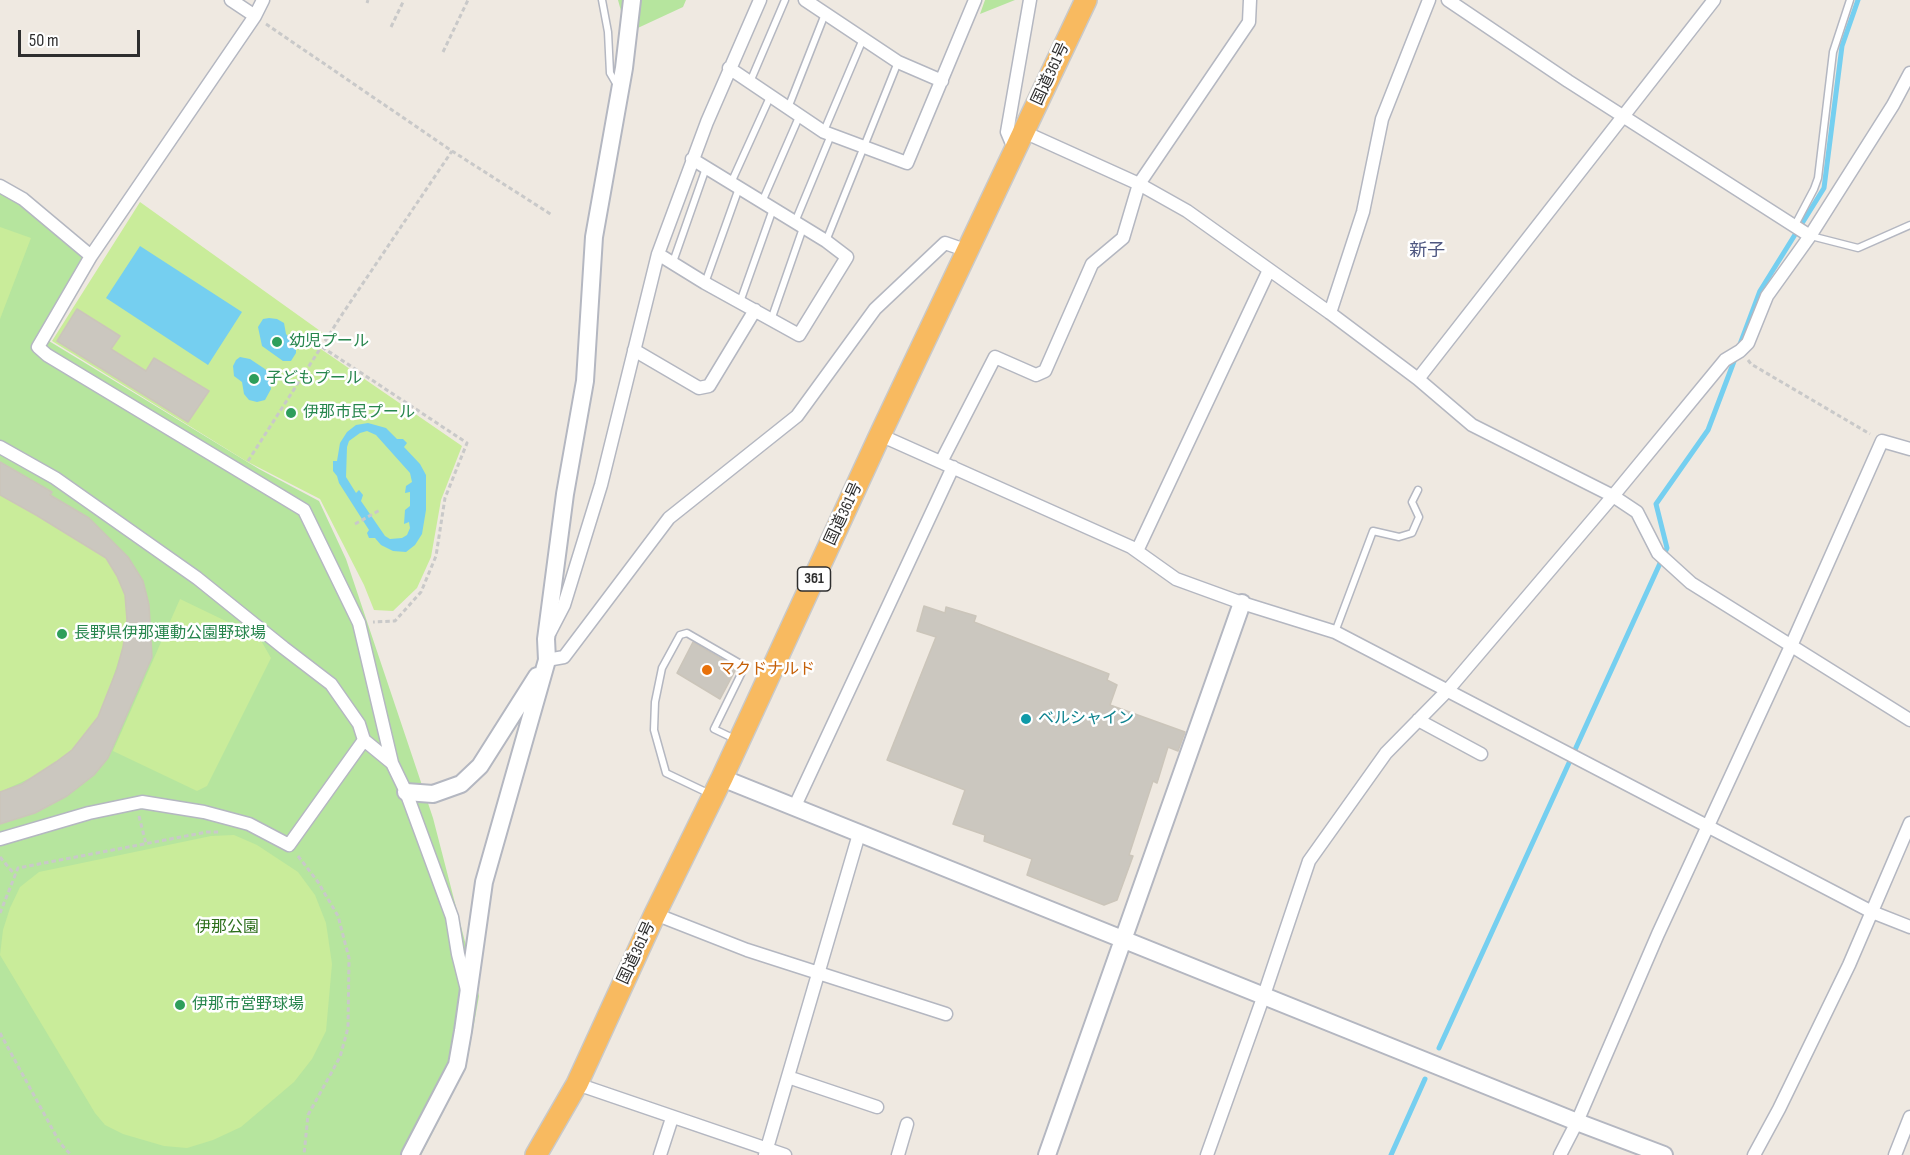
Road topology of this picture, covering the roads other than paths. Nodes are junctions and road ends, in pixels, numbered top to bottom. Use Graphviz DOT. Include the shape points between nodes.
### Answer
graph roads {
  1 [pos="231,0"];
  2 [pos="263,0"];
  3 [pos="602,0"];
  4 [pos="632,0"];
  5 [pos="760,0"];
  6 [pos="785,0"];
  7 [pos="805,0"];
  8 [pos="1030,0"];
  9 [pos="1086,0"];
  10 [pos="1250,0"];
  11 [pos="1429,0"];
  12 [pos="1448,0"];
  13 [pos="1714,0"];
  14 [pos="1850,0"];
  15 [pos="973,1"];
  16 [pos="825,14"];
  17 [pos="255,16"];
  18 [pos="863,39"];
  19 [pos="898,62"];
  20 [pos="729,68"];
  21 [pos="1910,73"];
  22 [pos="942,81"];
  23 [pos="750,82"];
  24 [pos="620,91"];
  25 [pos="770,97"];
  26 [pos="788,109"];
  27 [pos="1623,116"];
  28 [pos="799,117"];
  29 [pos="1024,132"];
  30 [pos="827,134"];
  31 [pos="864,148"];
  32 [pos="1015,152"];
  33 [pos="692,159"];
  34 [pos="706,168"];
  35 [pos="1139,184"];
  36 [pos="0,186"];
  37 [pos="735,186"];
  38 [pos="767,206"];
  39 [pos="799,225"];
  40 [pos="1910,225"];
  41 [pos="1801,230"];
  42 [pos="826,241"];
  43 [pos="968,251"];
  44 [pos="658,254"];
  45 [pos="90,256"];
  46 [pos="673,262"];
  47 [pos="1269,270"];
  48 [pos="705,283"];
  49 [pos="740,302"];
  50 [pos="755,310"];
  51 [pos="1330,313"];
  52 [pos="771,320"];
  53 [pos="634,350"];
  54 [pos="1418,379"];
  55 [pos="880,435"];
  56 [pos="0,447"];
  57 [pos="1910,449"];
  58 [pos="941,462"];
  59 [pos="953,467"];
  60 [pos="1418,490"];
  61 [pos="1613,496"];
  62 [pos="1137,551"];
  63 [pos="1242,603"];
  64 [pos="1335,632"];
  65 [pos="546,639"];
  66 [pos="1791,646"];
  67 [pos="547,660"];
  68 [pos="1447,691"];
  69 [pos="1418,720"];
  70 [pos="1910,720"];
  71 [pos="364,740"];
  72 [pos="739,741"];
  73 [pos="1481,754"];
  74 [pos="392,763"];
  75 [pos="717,787"];
  76 [pos="406,792"];
  77 [pos="794,808"];
  78 [pos="1910,823"];
  79 [pos="1707,825"];
  80 [pos="859,834"];
  81 [pos="0,839"];
  82 [pos="1872,912"];
  83 [pos="655,914"];
  84 [pos="1910,927"];
  85 [pos="1123,939"];
  86 [pos="818,973"];
  87 [pos="468,994"];
  88 [pos="1264,995"];
  89 [pos="946,1014"];
  90 [pos="788,1077"];
  91 [pos="577,1084"];
  92 [pos="877,1107"];
  93 [pos="1910,1117"];
  94 [pos="672,1118"];
  95 [pos="1577,1122"];
  96 [pos="907,1124"];
  97 [pos="765,1152"];
  98 [pos="410,1155"];
  99 [pos="536,1155"];
  100 [pos="660,1155"];
  101 [pos="785,1155"];
  102 [pos="898,1155"];
  103 [pos="1047,1155"];
  104 [pos="1207,1155"];
  105 [pos="1560,1155"];
  106 [pos="1664,1155"];
  107 [pos="1754,1155"];
  108 [pos="1895,1155"];
  1 -- 17 [label="street"];
  2 -- 17 [label="street"];
  3 -- 24 [label="lane" via="609,32 610,73"];
  4 -- 24 [label="street"];
  5 -- 20 [label="street"];
  6 -- 23 [label="lane"];
  7 -- 16 [label="street"];
  8 -- 32 [label="street" via="1007,132"];
  9 -- 29 [label="highway, 国道361号 / 361"];
  10 -- 35 [label="street" via="1250,22"];
  11 -- 51 [label="street" via="1382,119 1363,212"];
  12 -- 27 [label="street"];
  13 -- 27 [label="street"];
  14 -- 41 [label="lane" via="1833,52 1818,178"];
  15 -- 22 [label="street"];
  16 -- 18 [label="street"];
  16 -- 26 [label="lane"];
  17 -- 45 [label="street"];
  18 -- 19 [label="street"];
  18 -- 30 [label="lane"];
  19 -- 22 [label="street"];
  19 -- 31 [label="lane"];
  20 -- 23 [label="street"];
  20 -- 33 [label="street"];
  21 -- 41 [label="street" via="1893,105"];
  22 -- 31 [label="street" via="907,163"];
  23 -- 25 [label="street"];
  24 -- 65 [label="street" via="594,237 585,381"];
  25 -- 26 [label="street"];
  25 -- 37 [label="lane"];
  26 -- 28 [label="street"];
  27 -- 41 [label="street"];
  27 -- 54 [label="street"];
  28 -- 30 [label="street"];
  28 -- 38 [label="lane"];
  29 -- 32 [label="highway, 国道361号 / 361"];
  29 -- 35 [label="street"];
  30 -- 31 [label="street"];
  30 -- 39 [label="lane"];
  31 -- 42 [label="lane"];
  32 -- 43 [label="highway, 国道361号 / 361"];
  33 -- 34 [label="street"];
  33 -- 44 [label="street"];
  34 -- 37 [label="street"];
  34 -- 46 [label="lane"];
  35 -- 47 [label="street" via="1187,211"];
  35 -- 58 [label="street" via="1123,238 1092,264 1045,371 1035,375 995,357"];
  36 -- 45 [label="street" via="23,200"];
  37 -- 38 [label="street"];
  37 -- 48 [label="lane"];
  38 -- 39 [label="street"];
  38 -- 49 [label="lane"];
  39 -- 42 [label="street"];
  39 -- 52 [label="lane"];
  40 -- 41 [label="lane" via="1858,248"];
  41 -- 61 [label="street" via="1748,342 1725,360"];
  42 -- 52 [label="street" via="847,257 799,335"];
  43 -- 55 [label="highway, 国道361号 / 361"];
  43 -- 67 [label="street" via="945,243 875,309 797,416 669,518 564,657"];
  44 -- 46 [label="street"];
  44 -- 53 [label="street"];
  45 -- 74 [label="street" via="38,347 304,510 359,623"];
  46 -- 48 [label="street"];
  47 -- 51 [label="street"];
  47 -- 62 [label="street"];
  48 -- 49 [label="street"];
  49 -- 50 [label="street"];
  50 -- 52 [label="street"];
  50 -- 53 [label="street" via="709,386 699,388"];
  51 -- 54 [label="street"];
  53 -- 65 [label="street" via="602,485 564,605"];
  54 -- 61 [label="street" via="1472,425"];
  55 -- 58 [label="street"];
  55 -- 72 [label="highway, 国道361号 / 361"];
  56 -- 71 [label="street" via="55,478 197,578 331,684 359,724"];
  57 -- 66 [label="street" via="1882,441"];
  58 -- 59 [label="street"];
  59 -- 62 [label="street"];
  59 -- 77 [label="street"];
  60 -- 64 [label="lane" via="1412,502 1419,517 1412,533 1399,537 1373,531"];
  61 -- 66 [label="street" via="1637,512 1661,556 1691,583"];
  61 -- 68 [label="street"];
  62 -- 63 [label="street" via="1176,579"];
  63 -- 64 [label="street"];
  63 -- 85 [label="street"];
  64 -- 68 [label="street"];
  65 -- 67 [label="street"];
  66 -- 70 [label="street"];
  66 -- 79 [label="street"];
  67 -- 76 [label="street" via="480,766 461,784 433,794"];
  67 -- 87 [label="street" via="484,882"];
  68 -- 69 [label="street"];
  68 -- 79 [label="street"];
  69 -- 73 [label="street"];
  69 -- 88 [label="street" via="1386,753 1309,861"];
  71 -- 74 [label="street"];
  71 -- 81 [label="street" via="289,845 249,824 142,802"];
  72 -- 75 [label="highway, 国道361号 / 361"];
  72 -- 75 [label="lane" via="714,729 742,672 739,663 687,633 680,635 662,668 654,729 666,773"];
  74 -- 76 [label="street"];
  75 -- 77 [label="street"];
  75 -- 83 [label="highway, 国道361号 / 361"];
  76 -- 87 [label="street" via="452,917"];
  77 -- 80 [label="street"];
  78 -- 82 [label="street"];
  79 -- 82 [label="street"];
  79 -- 95 [label="street"];
  80 -- 85 [label="street"];
  80 -- 86 [label="street"];
  82 -- 84 [label="street"];
  82 -- 107 [label="street"];
  83 -- 86 [label="street"];
  83 -- 91 [label="highway, 国道361号 / 361"];
  85 -- 88 [label="street"];
  85 -- 103 [label="street"];
  86 -- 89 [label="street"];
  86 -- 90 [label="street"];
  87 -- 98 [label="street" via="457,1065"];
  88 -- 95 [label="street"];
  88 -- 104 [label="street"];
  90 -- 92 [label="street"];
  90 -- 97 [label="street"];
  91 -- 94 [label="street"];
  91 -- 99 [label="highway, 国道361号 / 361"];
  93 -- 108 [label="street"];
  94 -- 97 [label="street"];
  94 -- 100 [label="street"];
  95 -- 105 [label="street"];
  95 -- 106 [label="street"];
  96 -- 102 [label="street"];
  97 -- 101 [label="street"];
}
